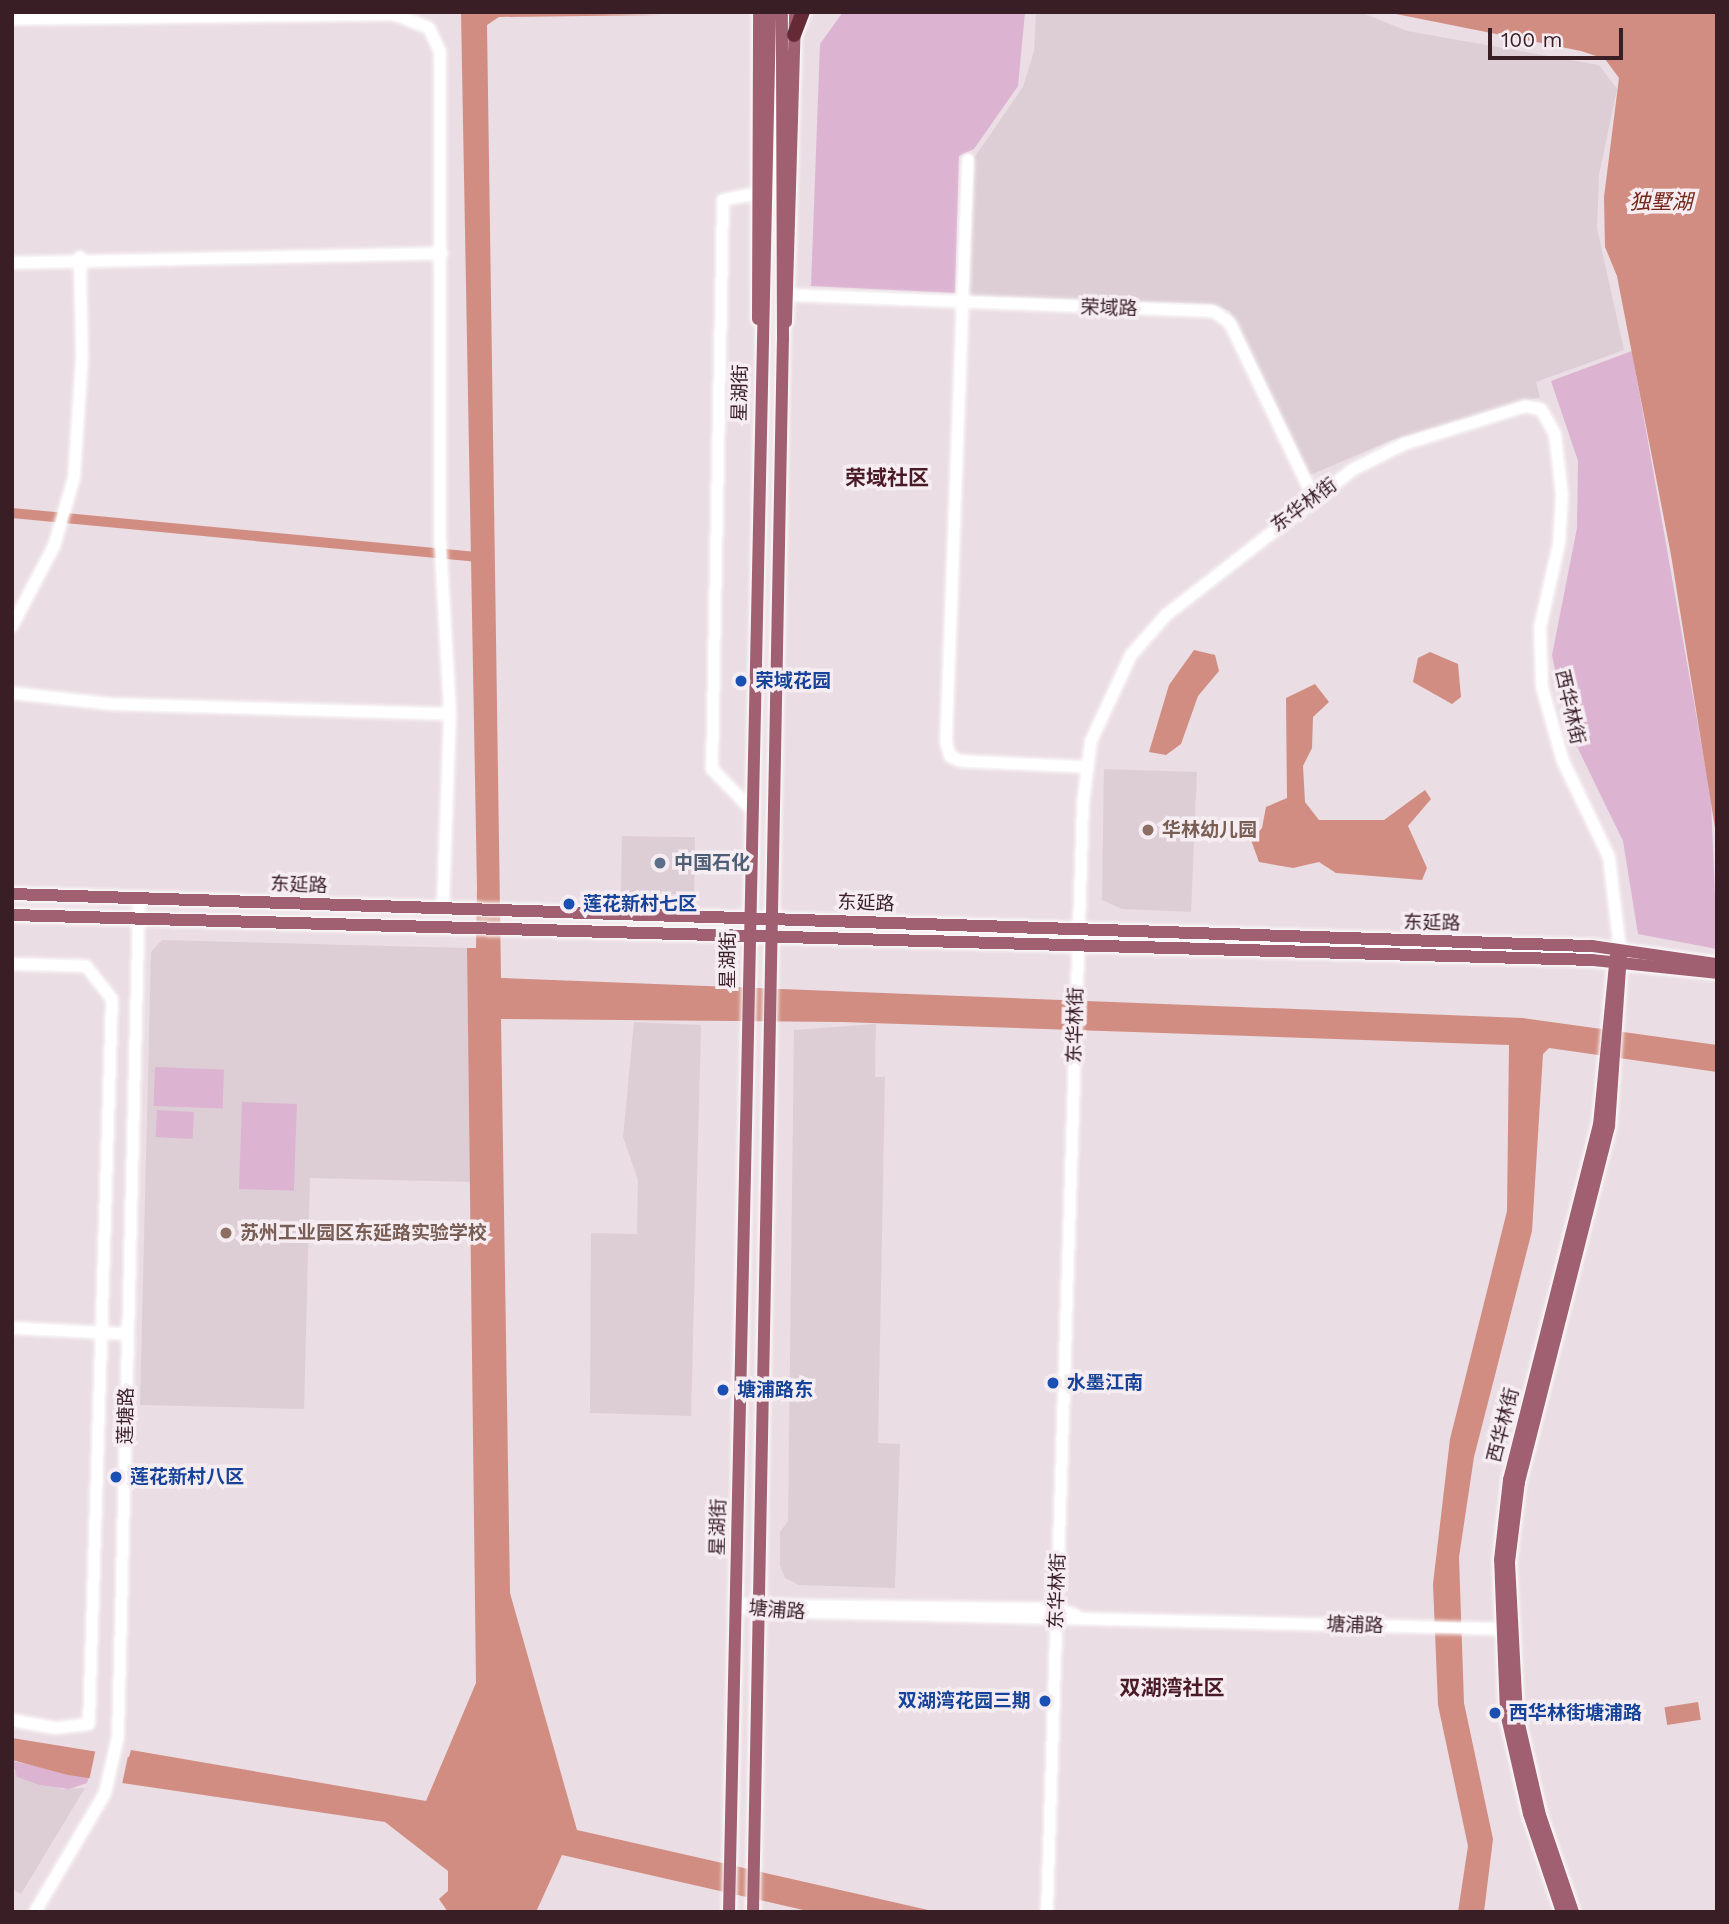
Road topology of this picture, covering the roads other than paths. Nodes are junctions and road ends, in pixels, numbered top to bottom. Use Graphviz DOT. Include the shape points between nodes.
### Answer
graph roads {
  1 [pos="756,12"];
  2 [pos="770,12"];
  3 [pos="782,12"];
  4 [pos="795,12"];
  5 [pos="803,12"];
  6 [pos="12,19"];
  7 [pos="794,35"];
  8 [pos="968,160"];
  9 [pos="755,194"];
  10 [pos="442,253"];
  11 [pos="79,257"];
  12 [pos="12,263"];
  13 [pos="791,296"];
  14 [pos="962,303"];
  15 [pos="761,337"];
  16 [pos="783,340"];
  17 [pos="1552,422"];
  18 [pos="1314,498"];
  19 [pos="12,626"];
  20 [pos="12,693"];
  21 [pos="450,715"];
  22 [pos="1085,767"];
  23 [pos="749,807"];
  24 [pos="12,894"];
  25 [pos="139,899"];
  26 [pos="443,909"];
  27 [pos="12,915"];
  28 [pos="138,919"];
  29 [pos="747,919"];
  30 [pos="772,919"];
  31 [pos="1077,929"];
  32 [pos="747,939"];
  33 [pos="772,940"];
  34 [pos="1076,947"];
  35 [pos="1618,957"];
  36 [pos="12,964"];
  37 [pos="1717,964"];
  38 [pos="1717,973"];
  39 [pos="12,1328"];
  40 [pos="103,1332"];
  41 [pos="128,1334"];
  42 [pos="735,1605"];
  43 [pos="759,1606"];
  44 [pos="1057,1614"];
  45 [pos="1503,1629"];
  46 [pos="12,1720"];
  47 [pos="752,1907"];
  48 [pos="729,1911"];
  49 [pos="35,1912"];
  50 [pos="1047,1912"];
  51 [pos="1562,1912"];
  52 [pos="1573,1912"];
  1 -- 9 [label="main road"];
  2 -- 15 [label="main road, 星湖街"];
  3 -- 16 [label="main road"];
  4 -- 7 [label="main road"];
  5 -- 7 [label="highway"];
  6 -- 10 [label="street" via="341,13 415,20 429,28 440,52"];
  7 -- 13 [label="main road"];
  8 -- 14 [label="street"];
  9 -- 15 [label="main road"];
  9 -- 23 [label="street" via="723,200 712,769"];
  10 -- 11 [label="street"];
  10 -- 21 [label="street" via="440,538"];
  11 -- 12 [label="street"];
  11 -- 19 [label="street" via="82,356 74,478 49,559"];
  13 -- 14 [label="street, 荣域路"];
  13 -- 16 [label="main road"];
  14 -- 18 [label="street, 荣域路" via="1223,316"];
  14 -- 22 [label="street" via="946,743 950,756 960,761"];
  15 -- 23 [label="main road, 星湖街"];
  16 -- 30 [label="main road"];
  17 -- 18 [label="street, 东华林街" via="1541,409 1525,406 1369,460"];
  17 -- 35 [label="street, 西华林街" via="1562,475 1562,529 1540,627 1542,687 1563,761 1609,857"];
  18 -- 22 [label="street, 东华林街" via="1149,632 1115,682"];
  20 -- 21 [label="street" via="110,704"];
  21 -- 26 [label="street"];
  22 -- 31 [label="street, 东华林街"];
  23 -- 29 [label="main road, 星湖街"];
  24 -- 25 [label="main road, 东延路"];
  25 -- 26 [label="main road, 东延路"];
  25 -- 28 [label="street, 莲塘路"];
  26 -- 29 [label="main road, 东延路"];
  27 -- 28 [label="main road, 东延路"];
  28 -- 32 [label="main road, 东延路"];
  28 -- 41 [label="street, 莲塘路"];
  29 -- 30 [label="main road, 东延路"];
  29 -- 32 [label="main road, 星湖街"];
  30 -- 31 [label="main road, 东延路"];
  30 -- 33 [label="main road"];
  31 -- 34 [label="street, 东华林街"];
  31 -- 35 [label="main road, 东延路"];
  32 -- 33 [label="main road, 东延路"];
  32 -- 42 [label="main road, 星湖街"];
  33 -- 34 [label="main road, 东延路"];
  33 -- 43 [label="main road"];
  34 -- 35 [label="main road, 东延路"];
  34 -- 44 [label="street, 东华林街"];
  35 -- 37 [label="main road, 东延路"];
  35 -- 38 [label="main road, 东延路"];
  35 -- 45 [label="main road, 西华林街" via="1599,1171 1519,1482"];
  36 -- 40 [label="street" via="86,966 112,999"];
  39 -- 40 [label="street"];
  40 -- 41 [label="street"];
  40 -- 46 [label="street" via="89,1724 55,1728"];
  41 -- 49 [label="street, 莲塘路" via="118,1737 105,1793"];
  42 -- 43 [label="street, 塘浦路"];
  42 -- 48 [label="main road, 星湖街"];
  43 -- 44 [label="street, 塘浦路"];
  43 -- 47 [label="main road"];
  44 -- 45 [label="street, 塘浦路"];
  44 -- 50 [label="street, 东华林街"];
  45 -- 51 [label="main road, 西华林街" via="1516,1766"];
  45 -- 52 [label="main road, 西华林街" via="1527,1768"];
}
